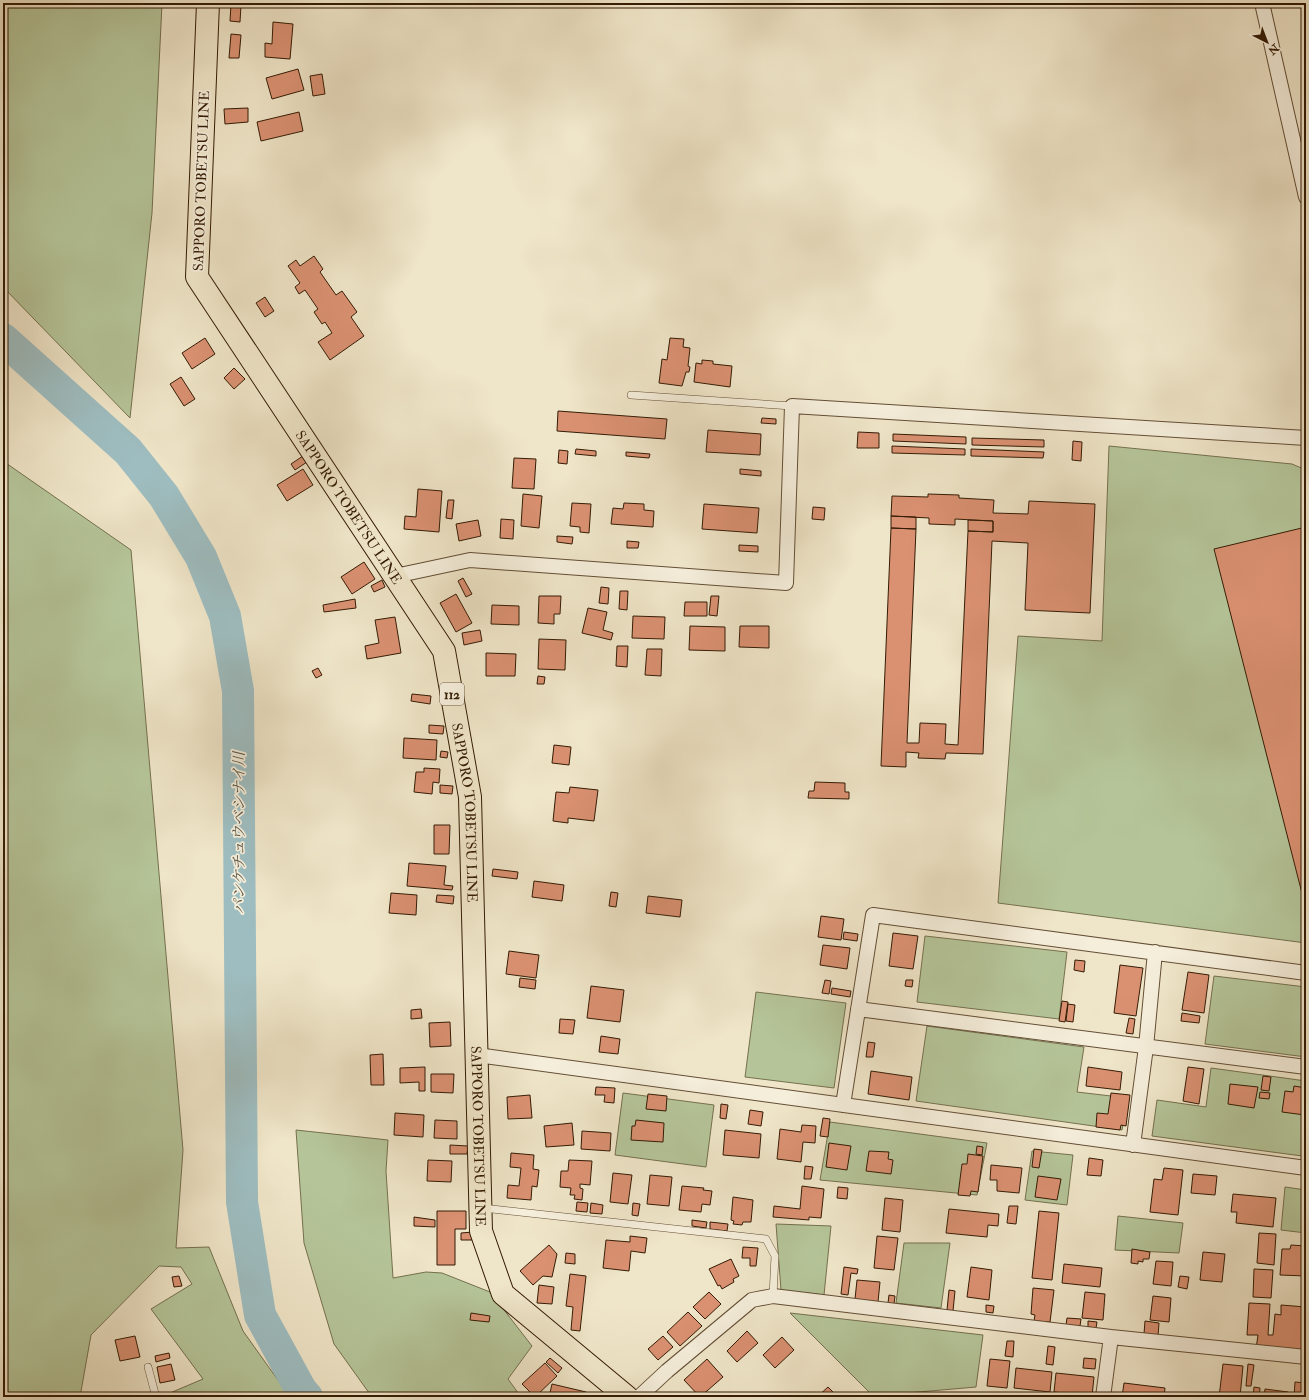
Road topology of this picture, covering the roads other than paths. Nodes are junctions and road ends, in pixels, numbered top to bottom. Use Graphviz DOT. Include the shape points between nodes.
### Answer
graph roads {
  1 [pos="208,3"];
  2 [pos="1262,3"];
  3 [pos="1306,197"];
  4 [pos="631,395"];
  5 [pos="792,406"];
  6 [pos="1306,438"];
  7 [pos="395,576"];
  8 [pos="1155,952"];
  9 [pos="1306,972"];
  10 [pos="858,1009"];
  11 [pos="1146,1047"];
  12 [pos="477,1055"];
  13 [pos="1306,1068"];
  14 [pos="843,1105"];
  15 [pos="1133,1145"];
  16 [pos="1306,1168"];
  17 [pos="481,1208"];
  18 [pos="773,1296"];
  19 [pos="1111,1337"];
  20 [pos="1306,1357"];
  21 [pos="148,1367"];
  22 [pos="156,1397"];
  23 [pos="627,1397"];
  24 [pos="638,1397"];
  25 [pos="1103,1397"];
  1 -- 7 [label="main road, SAPPORO TOBETSU LINE / 112" via="197,277"];
  2 -- 3 [label="street"];
  4 -- 5 [label="lane"];
  5 -- 6 [label="street"];
  5 -- 7 [label="street" via="786,583 470,560"];
  7 -- 12 [label="main road, SAPPORO TOBETSU LINE / 112" via="444,651 469,789"];
  8 -- 9 [label="street"];
  8 -- 10 [label="street" via="873,914"];
  8 -- 11 [label="street"];
  10 -- 11 [label="street"];
  10 -- 14 [label="street"];
  11 -- 13 [label="street"];
  11 -- 15 [label="street"];
  12 -- 14 [label="street"];
  12 -- 17 [label="main road, SAPPORO TOBETSU LINE / 112"];
  14 -- 15 [label="street"];
  15 -- 16 [label="street"];
  17 -- 18 [label="lane" via="766,1239 775,1256"];
  17 -- 23 [label="main road, SAPPORO TOBETSU LINE / 112" via="481,1231 503,1294"];
  18 -- 19 [label="street"];
  18 -- 24 [label="street" via="752,1300"];
  19 -- 20 [label="street"];
  19 -- 25 [label="street"];
  21 -- 22 [label="lane"];
}
